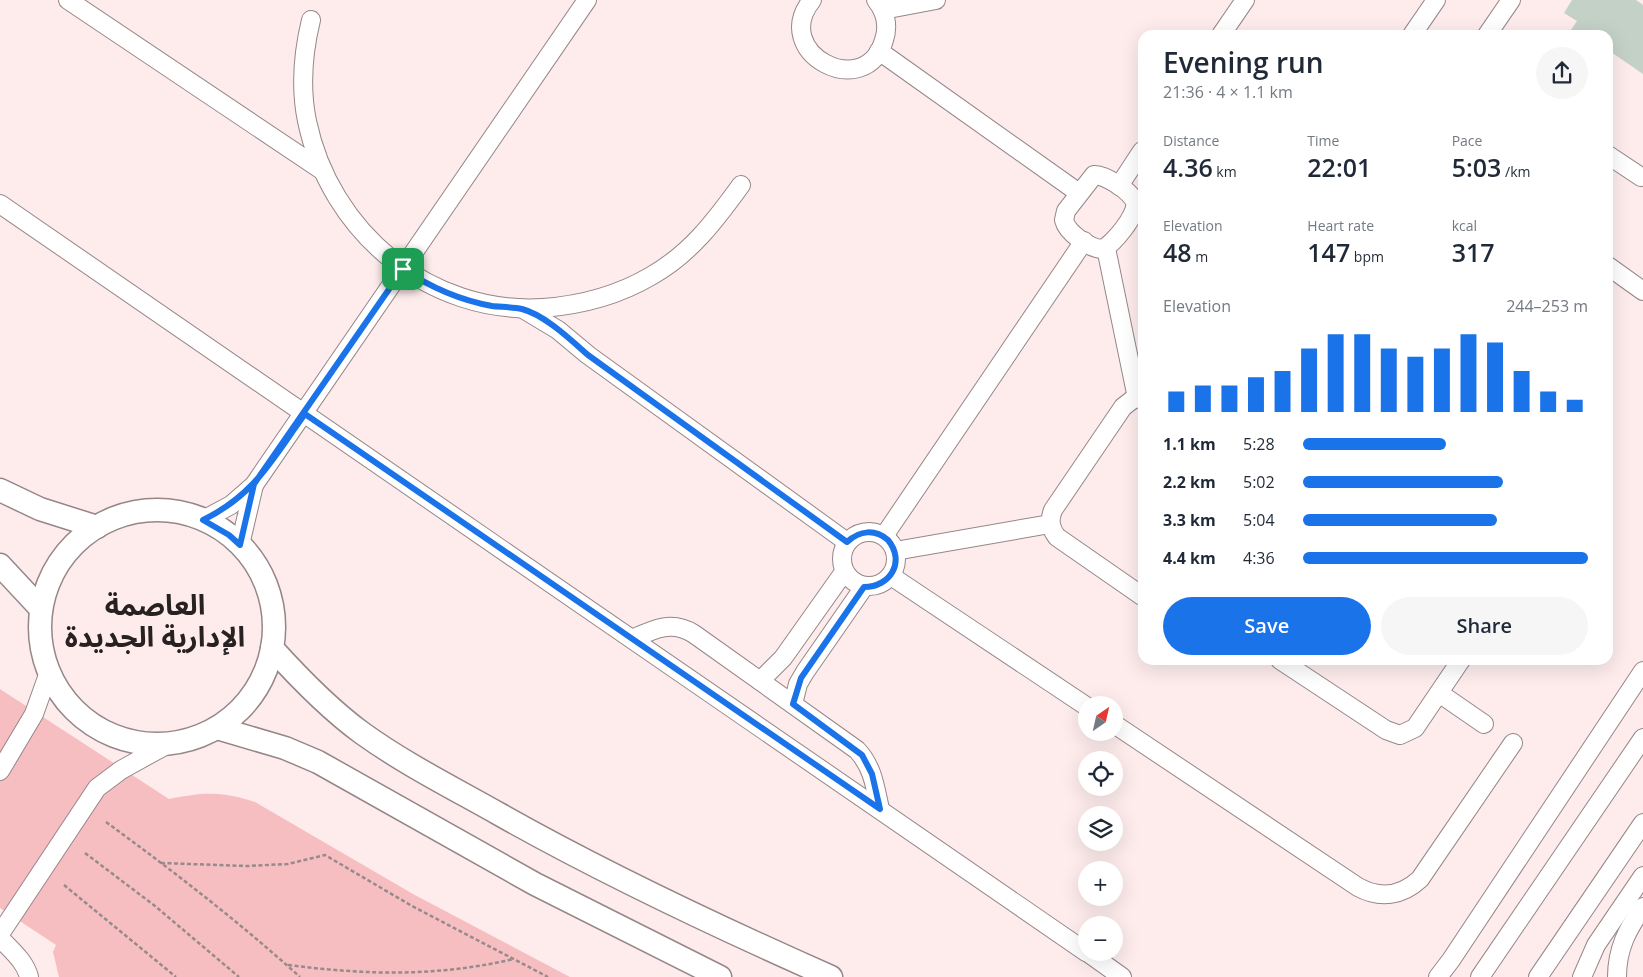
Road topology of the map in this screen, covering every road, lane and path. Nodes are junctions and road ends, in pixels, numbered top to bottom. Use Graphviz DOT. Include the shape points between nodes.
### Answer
graph roads {
  1 [pos="68,0"];
  2 [pos="587,0"];
  3 [pos="936,0"];
  4 [pos="1245,0"];
  5 [pos="1436,0"];
  6 [pos="1511,0"];
  7 [pos="808,1"];
  8 [pos="880,5"];
  9 [pos="310,20"];
  10 [pos="1224,30"];
  11 [pos="1415,30"];
  12 [pos="1490,30"];
  13 [pos="879,51"];
  14 [pos="307,120"];
  15 [pos="280,142"];
  16 [pos="1138,157"];
  17 [pos="1613,158"];
  18 [pos="323,171"];
  19 [pos="1641,177"];
  20 [pos="741,186"];
  21 [pos="1118,186"];
  22 [pos="1079,193"];
  23 [pos="0,204"];
  24 [pos="1084,241"];
  25 [pos="1106,248"];
  26 [pos="403,269"];
  27 [pos="1613,270"];
  28 [pos="1643,291"];
  29 [pos="573,306"];
  30 [pos="523,309"];
  31 [pos="569,338"];
  32 [pos="1138,388"];
  33 [pos="1138,398"];
  34 [pos="305,414"];
  35 [pos="254,484"];
  36 [pos="0,490"];
  37 [pos="203,520"];
  38 [pos="1050,524"];
  39 [pos="97,527"];
  40 [pos="884,536"];
  41 [pos="847,542"];
  42 [pos="240,545"];
  43 [pos="895,551"];
  44 [pos="0,565"];
  45 [pos="844,572"];
  46 [pos="891,576"];
  47 [pos="864,587"];
  48 [pos="1138,593"];
  49 [pos="41,609"];
  50 [pos="632,639"];
  51 [pos="272,648"];
  52 [pos="788,651"];
  53 [pos="1288,665"];
  54 [pos="1458,665"];
  55 [pos="809,666"];
  56 [pos="1643,671"];
  57 [pos="49,672"];
  58 [pos="760,681"];
  59 [pos="1439,693"];
  60 [pos="1078,701"];
  61 [pos="793,704"];
  62 [pos="1484,724"];
  63 [pos="217,728"];
  64 [pos="1123,730"];
  65 [pos="1643,738"];
  66 [pos="170,743"];
  67 [pos="1513,743"];
  68 [pos="0,771"];
  69 [pos="880,809"];
  70 [pos="106,822"];
  71 [pos="1643,823"];
  72 [pos="85,852"];
  73 [pos="161,862"];
  74 [pos="1643,876"];
  75 [pos="64,885"];
  76 [pos="1643,907"];
  77 [pos="0,934"];
  78 [pos="0,938"];
  79 [pos="1078,946"];
  80 [pos="514,959"];
  81 [pos="1100,961"];
  82 [pos="287,965"];
  83 [pos="29,977"];
  84 [pos="176,977"];
  85 [pos="239,977"];
  86 [pos="300,977"];
  87 [pos="548,977"];
  88 [pos="720,977"];
  89 [pos="831,977"];
  90 [pos="1122,977"];
  91 [pos="1438,977"];
  92 [pos="1480,977"];
  93 [pos="1538,977"];
  94 [pos="1582,977"];
  95 [pos="1616,977"];
  1 -- 15 [label="street"];
  2 -- 26 [label="street"];
  3 -- 8 [label="street"];
  4 -- 10 [label="street"];
  5 -- 11 [label="street"];
  6 -- 12 [label="street"];
  7 -- 13 [label="street" via="802,19 803,36 809,51 822,63 837,69 853,69 868,62"];
  8 -- 13 [label="street" via="886,27"];
  9 -- 14 [label="street" via="304,63"];
  13 -- 22 [label="street"];
  14 -- 15 [label="street" via="296,135"];
  14 -- 18 [label="street"];
  15 -- 18 [label="street"];
  16 -- 21 [label="street"];
  17 -- 19 [label="street"];
  18 -- 26 [label="street" via="351,219 376,247"];
  20 -- 29 [label="street" via="702,236 670,264 626,289"];
  21 -- 22 [label="street" via="1098,175 1091,178"];
  21 -- 25 [label="street" via="1133,197 1136,208"];
  22 -- 24 [label="street" via="1066,211 1064,220 1067,228"];
  23 -- 34 [label="street"];
  24 -- 25 [label="street" via="1097,249"];
  24 -- 40 [label="street"];
  25 -- 32 [label="street"];
  26 -- 30 [label="street" via="453,295 490,306"];
  26 -- 34 [label="street"];
  27 -- 28 [label="street"];
  29 -- 30 [label="street"];
  29 -- 31 [label="street" via="568,322"];
  30 -- 31 [label="street"];
  31 -- 41 [label="street"];
  33 -- 38 [label="street" via="1119,411 1053,510"];
  34 -- 35 [label="street"];
  34 -- 50 [label="street"];
  35 -- 37 [label="street" via="231,505"];
  35 -- 42 [label="street"];
  36 -- 39 [label="main road" via="40,509"];
  37 -- 39 [label="main road" via="173,512 141,511"];
  37 -- 42 [label="main road"];
  38 -- 43 [label="street"];
  38 -- 48 [label="street" via="1057,537"];
  39 -- 49 [label="main road" via="64,556 49,581"];
  40 -- 41 [label="street" via="864,532"];
  40 -- 43 [label="street"];
  41 -- 45 [label="street" via="841,560"];
  42 -- 51 [label="main road" via="259,570 268,593 274,616"];
  43 -- 46 [label="street" via="896,564"];
  44 -- 49 [label="main road"];
  45 -- 47 [label="street" via="853,582"];
  45 -- 52 [label="street"];
  46 -- 47 [label="street" via="882,584"];
  46 -- 60 [label="street"];
  47 -- 55 [label="street"];
  49 -- 57 [label="main road" via="41,641"];
  50 -- 58 [label="street" via="660,626 682,627"];
  50 -- 69 [label="street"];
  51 -- 63 [label="main road" via="254,694"];
  51 -- 89 [label="main road" via="326,705 362,734 401,758 674,907"];
  52 -- 55 [label="street" via="802,654"];
  52 -- 58 [label="street"];
  53 -- 59 [label="street" via="1395,734 1406,734 1415,728"];
  54 -- 59 [label="street"];
  55 -- 61 [label="street" via="798,684"];
  56 -- 91 [label="street"];
  57 -- 66 [label="main road" via="78,713 105,732 137,742"];
  57 -- 68 [label="street" via="34,714"];
  58 -- 61 [label="street"];
  59 -- 62 [label="street"];
  61 -- 69 [label="street" via="862,755 872,774"];
  63 -- 66 [label="main road"];
  63 -- 88 [label="main road" via="252,736 318,762 535,884"];
  64 -- 67 [label="street" via="1358,887 1382,895 1406,889 1420,879"];
  65 -- 92 [label="street"];
  66 -- 77 [label="street" via="121,770 97,788"];
  69 -- 79 [label="street"];
  70 -- 73 [label="path"];
  71 -- 93 [label="street"];
  72 -- 85 [label="path" via="156,906"];
  73 -- 80 [label="path" via="247,866 288,864 325,855 412,906"];
  73 -- 82 [label="path"];
  74 -- 94 [label="street" via="1596,945"];
  75 -- 84 [label="path"];
  76 -- 95 [label="street" via="1622,942"];
  78 -- 83 [label="street" via="17,956"];
  80 -- 82 [label="path" via="446,971 398,973 350,973"];
  80 -- 87 [label="path"];
  81 -- 90 [label="street"];
  82 -- 86 [label="path"];
}
